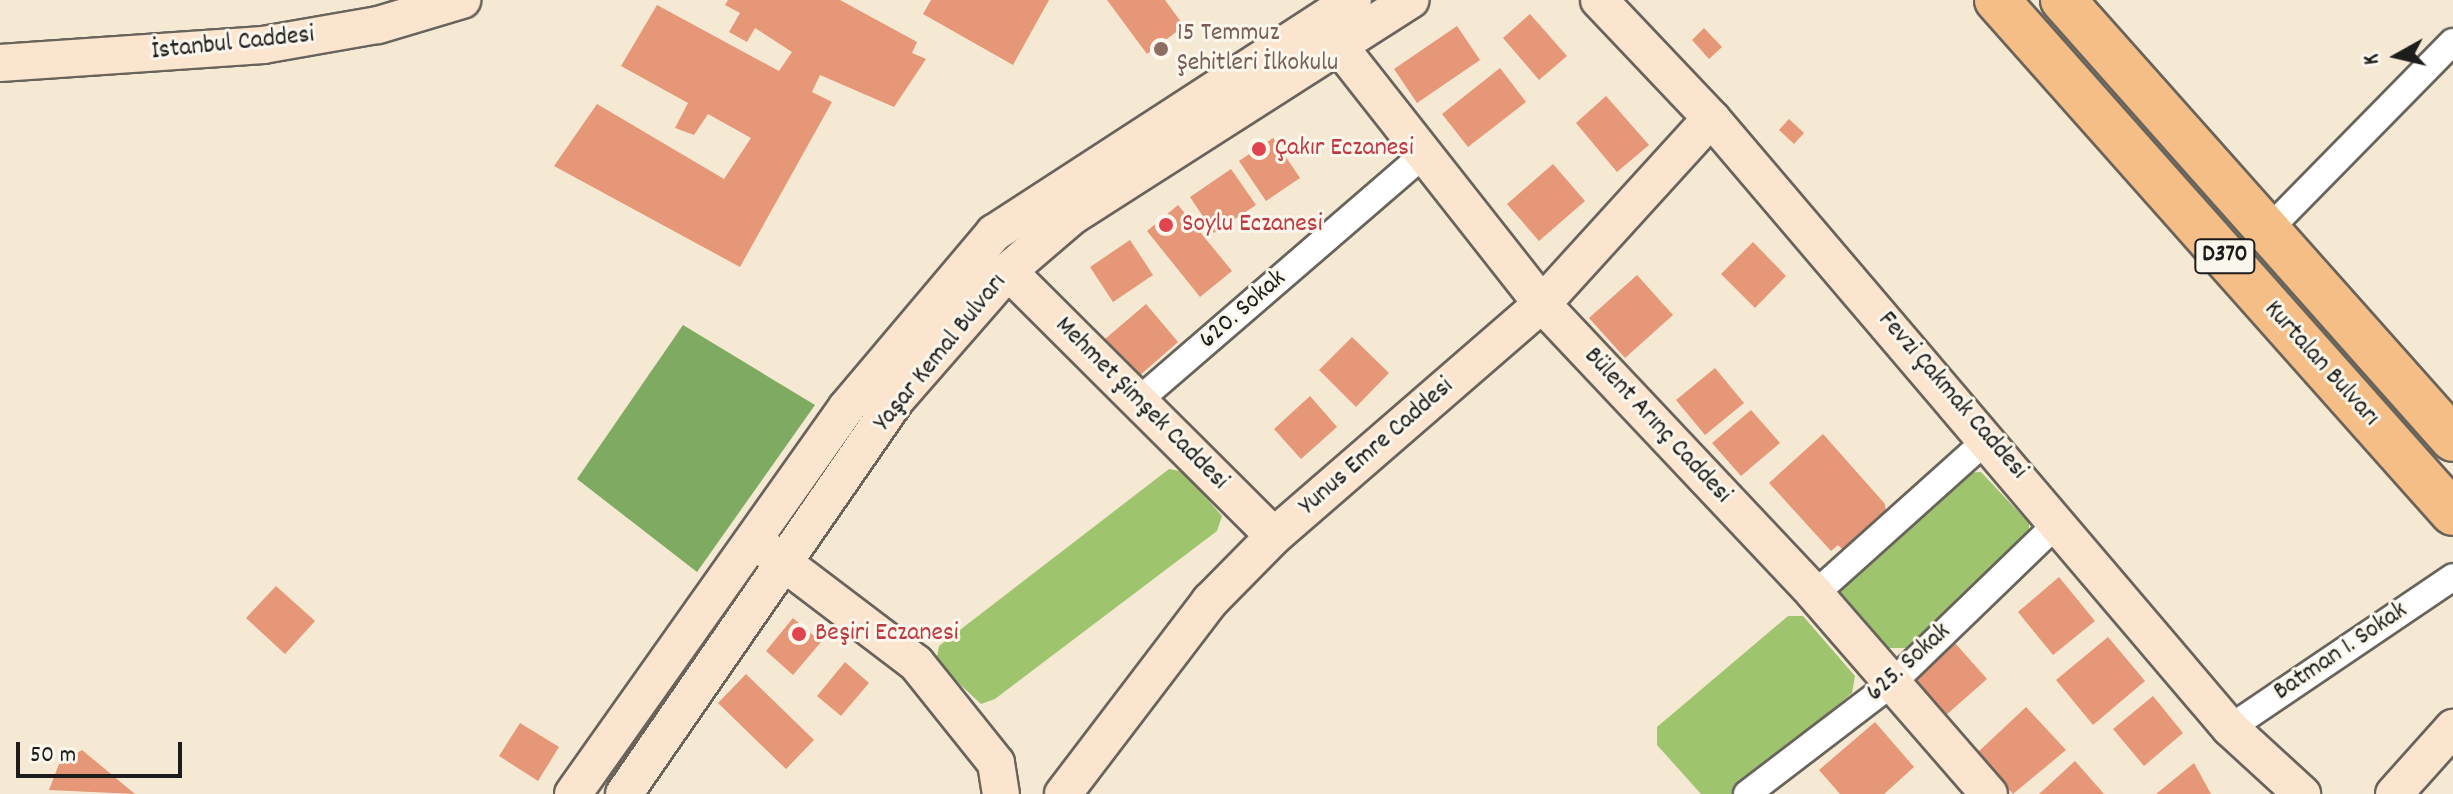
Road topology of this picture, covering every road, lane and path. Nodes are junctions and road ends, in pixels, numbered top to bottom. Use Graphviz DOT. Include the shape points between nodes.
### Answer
graph roads {
  1 [pos="462,0"];
  2 [pos="1353,0"];
  3 [pos="1410,0"];
  4 [pos="1599,0"];
  5 [pos="1997,0"];
  6 [pos="2063,0"];
  7 [pos="2453,42"];
  8 [pos="1339,46"];
  9 [pos="0,63"];
  10 [pos="1711,118"];
  11 [pos="1421,157"];
  12 [pos="2267,231"];
  13 [pos="1008,271"];
  14 [pos="1542,304"];
  15 [pos="1138,401"];
  16 [pos="2453,438"];
  17 [pos="1988,439"];
  18 [pos="2453,513"];
  19 [pos="2060,521"];
  20 [pos="1274,536"];
  21 [pos="751,540"];
  22 [pos="788,563"];
  23 [pos="2453,577"];
  24 [pos="1815,594"];
  25 [pos="1892,683"];
  26 [pos="2230,728"];
  27 [pos="2453,728"];
  28 [pos="573,794"];
  29 [pos="624,794"];
  30 [pos="1001,794"];
  31 [pos="1063,794"];
  32 [pos="1747,794"];
  33 [pos="1989,794"];
  34 [pos="2302,794"];
  35 [pos="2394,794"];
  1 -- 9 [label="street, İstanbul Caddesi" via="378,25 263,45"];
  2 -- 21 [label="street, Yaşar Kemal Bulvarı" via="994,233 847,407"];
  3 -- 8 [label="street, Yaşar Kemal Bulvarı"];
  4 -- 10 [label="street, Fevzi Çakmak Caddesi"];
  5 -- 18 [label="highway, Kurtalan Bulvarı / D370"];
  6 -- 12 [label="highway, Kurtalan Bulvarı / D370"];
  7 -- 12 [label="street"];
  8 -- 11 [label="street, Bülent Arınç Caddesi"];
  8 -- 13 [label="street, Yaşar Kemal Bulvarı" via="1071,217"];
  10 -- 14 [label="street, Yunus Emre Caddesi"];
  10 -- 17 [label="street, Fevzi Çakmak Caddesi"];
  11 -- 14 [label="street, Bülent Arınç Caddesi"];
  11 -- 15 [label="street, 620. Sokak"];
  12 -- 16 [label="highway, Kurtalan Bulvarı / D370"];
  13 -- 15 [label="street, Mehmet Şimşek Caddesi"];
  13 -- 22 [label="street, Yaşar Kemal Bulvarı" via="899,396"];
  14 -- 20 [label="street, Yunus Emre Caddesi"];
  14 -- 24 [label="street, Bülent Arınç Caddesi"];
  15 -- 20 [label="street, Mehmet Şimşek Caddesi"];
  17 -- 19 [label="street, Fevzi Çakmak Caddesi"];
  17 -- 24 [label="street"];
  19 -- 25 [label="street, 625. Sokak"];
  19 -- 26 [label="street, Fevzi Çakmak Caddesi"];
  20 -- 31 [label="street, Yunus Emre Caddesi" via="1171,648"];
  21 -- 22 [label="street"];
  21 -- 28 [label="street, Yaşar Kemal Bulvarı"];
  22 -- 29 [label="street, Yaşar Kemal Bulvarı"];
  22 -- 30 [label="street" via="925,673 996,763"];
  23 -- 26 [label="street, Batman 1. Sokak"];
  24 -- 25 [label="street, Bülent Arınç Caddesi"];
  25 -- 32 [label="street, 625. Sokak"];
  25 -- 33 [label="street, Bülent Arınç Caddesi"];
  26 -- 34 [label="street, Fevzi Çakmak Caddesi"];
  27 -- 35 [label="street"];
}
